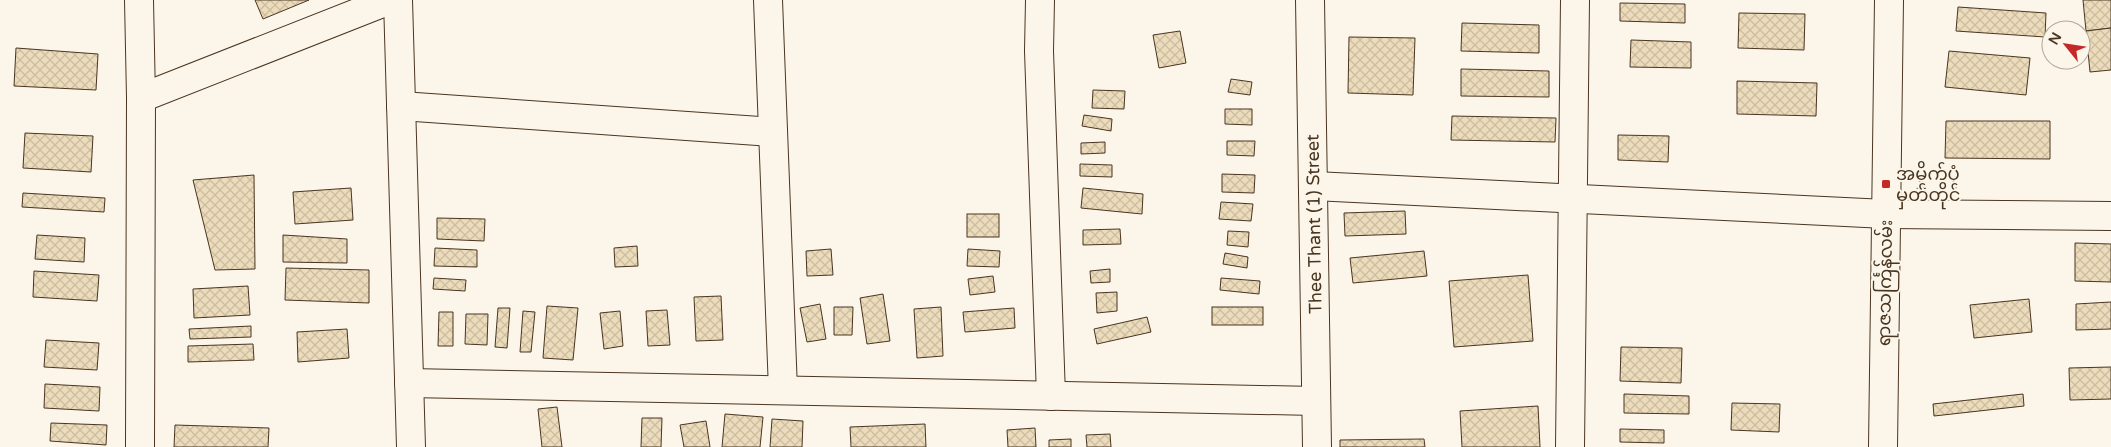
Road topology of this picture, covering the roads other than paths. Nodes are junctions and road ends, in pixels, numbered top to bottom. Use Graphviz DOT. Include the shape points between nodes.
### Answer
graph roads {
  1 [pos="139,0"];
  2 [pos="390,0"];
  3 [pos="398,0"];
  4 [pos="768,0"];
  5 [pos="1040,0"];
  6 [pos="1310,0"];
  7 [pos="1575,0"];
  8 [pos="1888,0"];
  9 [pos="141,98"];
  10 [pos="401,106"];
  11 [pos="773,132"];
  12 [pos="1314,186"];
  13 [pos="1572,199"];
  14 [pos="1886,214"];
  15 [pos="2111,216"];
  16 [pos="409,383"];
  17 [pos="783,390"];
  18 [pos="1051,396"];
  19 [pos="1315,401"];
  20 [pos="140,447"];
  21 [pos="411,447"];
  22 [pos="1317,447"];
  23 [pos="1570,447"];
  24 [pos="1883,447"];
  1 -- 9 [label="street"];
  2 -- 9 [label="street"];
  3 -- 10 [label="street"];
  4 -- 11 [label="street"];
  5 -- 18 [label="street"];
  6 -- 12 [label="street, Thee Thant (1) Street"];
  7 -- 13 [label="street"];
  8 -- 14 [label="street, ရာဇသင်္ကြန်လမ်း"];
  9 -- 20 [label="street"];
  10 -- 11 [label="street"];
  10 -- 16 [label="street"];
  11 -- 17 [label="street"];
  12 -- 13 [label="street"];
  12 -- 19 [label="street, Thee Thant (1) Street"];
  13 -- 14 [label="street"];
  13 -- 23 [label="street"];
  14 -- 15 [label="street"];
  14 -- 24 [label="street, ရာဇသင်္ကြန်လမ်း"];
  16 -- 17 [label="street"];
  16 -- 21 [label="street"];
  17 -- 18 [label="street"];
  18 -- 19 [label="street"];
  19 -- 22 [label="street, Thee Thant (1) Street"];
}
